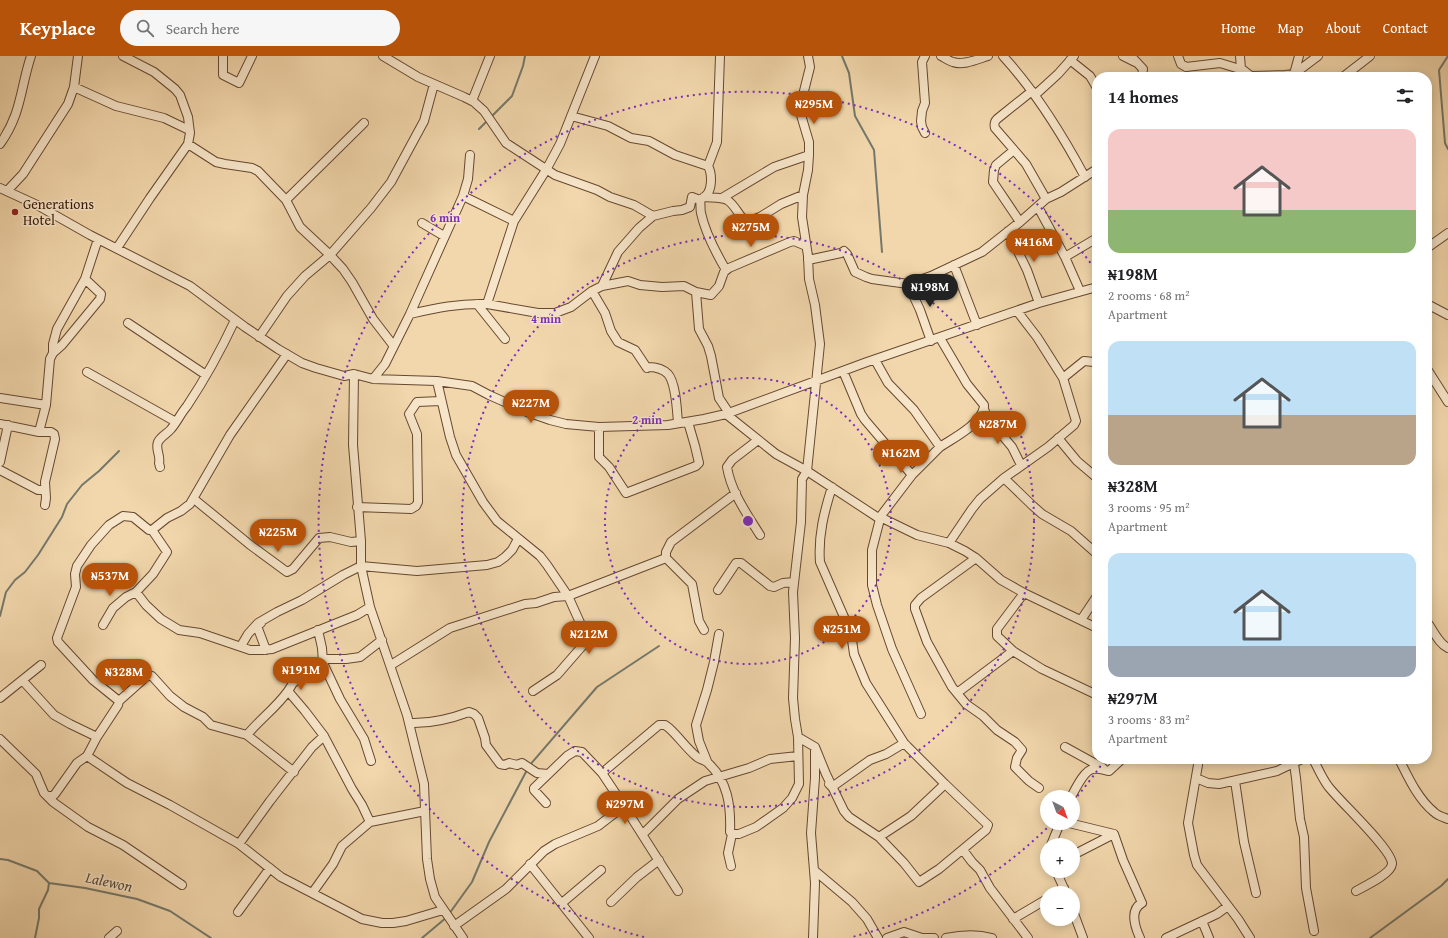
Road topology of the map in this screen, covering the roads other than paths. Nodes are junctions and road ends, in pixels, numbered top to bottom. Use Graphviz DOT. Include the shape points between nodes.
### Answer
graph roads {
  1 [pos="31,56"];
  2 [pos="78,56"];
  3 [pos="123,56"];
  4 [pos="223,56"];
  5 [pos="252,56"];
  6 [pos="383,56"];
  7 [pos="490,56"];
  8 [pos="595,56"];
  9 [pos="720,56"];
  10 [pos="808,56"];
  11 [pos="925,56"];
  12 [pos="941,56"];
  13 [pos="988,56"];
  14 [pos="1003,56"];
  15 [pos="1123,56"];
  16 [pos="1131,56"];
  17 [pos="1178,56"];
  18 [pos="1240,56"];
  19 [pos="1299,56"];
  20 [pos="1318,56"];
  21 [pos="1370,56"];
  22 [pos="1072,58"];
  23 [pos="966,59"];
  24 [pos="1141,66"];
  25 [pos="1241,69"];
  26 [pos="1143,72"];
  27 [pos="1245,72"];
  28 [pos="1297,72"];
  29 [pos="1299,72"];
  30 [pos="1349,72"];
  31 [pos="1092,79"];
  32 [pos="434,84"];
  33 [pos="74,87"];
  34 [pos="1033,93"];
  35 [pos="472,101"];
  36 [pos="571,116"];
  37 [pos="364,124"];
  38 [pos="189,130"];
  39 [pos="925,133"];
  40 [pos="0,144"];
  41 [pos="188,144"];
  42 [pos="1014,150"];
  43 [pos="470,155"];
  44 [pos="809,155"];
  45 [pos="708,166"];
  46 [pos="546,170"];
  47 [pos="1092,173"];
  48 [pos="1084,177"];
  49 [pos="4,190"];
  50 [pos="803,195"];
  51 [pos="463,196"];
  52 [pos="722,198"];
  53 [pos="702,199"];
  54 [pos="1046,199"];
  55 [pos="286,200"];
  56 [pos="1038,207"];
  57 [pos="653,216"];
  58 [pos="514,221"];
  59 [pos="1020,222"];
  60 [pos="422,223"];
  61 [pos="1008,231"];
  62 [pos="1448,233"];
  63 [pos="444,236"];
  64 [pos="98,239"];
  65 [pos="1092,241"];
  66 [pos="1432,244"];
  67 [pos="806,246"];
  68 [pos="117,248"];
  69 [pos="330,255"];
  70 [pos="1065,257"];
  71 [pos="808,260"];
  72 [pos="954,265"];
  73 [pos="726,270"];
  74 [pos="85,279"];
  75 [pos="908,284"];
  76 [pos="602,286"];
  77 [pos="1092,288"];
  78 [pos="592,291"];
  79 [pos="1080,291"];
  80 [pos="696,292"];
  81 [pos="1039,303"];
  82 [pos="477,304"];
  83 [pos="487,304"];
  84 [pos="1432,307"];
  85 [pos="1017,311"];
  86 [pos="410,314"];
  87 [pos="1448,315"];
  88 [pos="235,320"];
  89 [pos="128,323"];
  90 [pos="978,325"];
  91 [pos="259,336"];
  92 [pos="940,338"];
  93 [pos="505,339"];
  94 [pos="931,341"];
  95 [pos="394,345"];
  96 [pos="53,353"];
  97 [pos="287,354"];
  98 [pos="875,360"];
  99 [pos="1092,362"];
  100 [pos="843,371"];
  101 [pos="87,372"];
  102 [pos="354,374"];
  103 [pos="206,375"];
  104 [pos="1432,377"];
  105 [pos="1063,378"];
  106 [pos="373,379"];
  107 [pos="818,381"];
  108 [pos="437,382"];
  109 [pos="0,398"];
  110 [pos="441,401"];
  111 [pos="1448,402"];
  112 [pos="46,405"];
  113 [pos="984,409"];
  114 [pos="726,414"];
  115 [pos="176,422"];
  116 [pos="688,422"];
  117 [pos="678,423"];
  118 [pos="4,424"];
  119 [pos="599,427"];
  120 [pos="39,432"];
  121 [pos="1058,438"];
  122 [pos="758,440"];
  123 [pos="940,447"];
  124 [pos="0,462"];
  125 [pos="1021,465"];
  126 [pos="160,467"];
  127 [pos="0,470"];
  128 [pos="808,471"];
  129 [pos="1092,474"];
  130 [pos="912,475"];
  131 [pos="1004,478"];
  132 [pos="832,487"];
  133 [pos="45,490"];
  134 [pos="736,493"];
  135 [pos="194,499"];
  136 [pos="45,505"];
  137 [pos="357,506"];
  138 [pos="880,518"];
  139 [pos="152,530"];
  140 [pos="760,535"];
  141 [pos="518,539"];
  142 [pos="361,541"];
  143 [pos="949,543"];
  144 [pos="1092,550"];
  145 [pos="666,558"];
  146 [pos="976,558"];
  147 [pos="361,566"];
  148 [pos="794,582"];
  149 [pos="718,590"];
  150 [pos="136,592"];
  151 [pos="1024,594"];
  152 [pos="568,596"];
  153 [pos="1092,604"];
  154 [pos="370,607"];
  155 [pos="276,612"];
  156 [pos="1081,620"];
  157 [pos="103,625"];
  158 [pos="1092,626"];
  159 [pos="318,630"];
  160 [pos="704,630"];
  161 [pos="1432,630"];
  162 [pos="719,634"];
  163 [pos="382,640"];
  164 [pos="241,646"];
  165 [pos="1448,648"];
  166 [pos="266,650"];
  167 [pos="1013,651"];
  168 [pos="322,661"];
  169 [pos="391,665"];
  170 [pos="41,666"];
  171 [pos="22,681"];
  172 [pos="288,691"];
  173 [pos="533,691"];
  174 [pos="957,693"];
  175 [pos="1092,693"];
  176 [pos="0,698"];
  177 [pos="118,702"];
  178 [pos="921,714"];
  179 [pos="409,723"];
  180 [pos="246,735"];
  181 [pos="324,736"];
  182 [pos="798,736"];
  183 [pos="97,737"];
  184 [pos="0,740"];
  185 [pos="906,745"];
  186 [pos="815,747"];
  187 [pos="1065,747"];
  188 [pos="87,756"];
  189 [pos="798,756"];
  190 [pos="371,761"];
  191 [pos="706,761"];
  192 [pos="1092,762"];
  193 [pos="1096,764"];
  194 [pos="1117,764"];
  195 [pos="1198,764"];
  196 [pos="1294,764"];
  197 [pos="1315,764"];
  198 [pos="1402,764"];
  199 [pos="1109,771"];
  200 [pos="294,772"];
  201 [pos="537,773"];
  202 [pos="602,773"];
  203 [pos="548,774"];
  204 [pos="719,776"];
  205 [pos="815,778"];
  206 [pos="1196,778"];
  207 [pos="1235,781"];
  208 [pos="538,783"];
  209 [pos="945,784"];
  210 [pos="832,786"];
  211 [pos="1039,788"];
  212 [pos="1075,790"];
  213 [pos="48,796"];
  214 [pos="546,803"];
  215 [pos="624,806"];
  216 [pos="425,811"];
  217 [pos="1448,819"];
  218 [pos="370,822"];
  219 [pos="1080,826"];
  220 [pos="642,834"];
  221 [pos="732,834"];
  222 [pos="1114,834"];
  223 [pos="879,837"];
  224 [pos="239,844"];
  225 [pos="963,850"];
  226 [pos="1080,851"];
  227 [pos="659,860"];
  228 [pos="530,864"];
  229 [pos="731,866"];
  230 [pos="270,868"];
  231 [pos="601,870"];
  232 [pos="814,870"];
  233 [pos="182,885"];
  234 [pos="678,891"];
  235 [pos="1356,891"];
  236 [pos="313,892"];
  237 [pos="1256,893"];
  238 [pos="611,902"];
  239 [pos="562,903"];
  240 [pos="1040,903"];
  241 [pos="1228,906"];
  242 [pos="443,910"];
  243 [pos="238,912"];
  244 [pos="1013,919"];
  245 [pos="1202,921"];
  246 [pos="454,926"];
  247 [pos="1079,926"];
  248 [pos="117,931"];
  249 [pos="1314,931"];
  250 [pos="109,938"];
  251 [pos="463,938"];
  252 [pos="589,938"];
  253 [pos="814,938"];
  254 [pos="878,938"];
  255 [pos="887,938"];
  256 [pos="934,938"];
  257 [pos="946,938"];
  258 [pos="992,938"];
  259 [pos="1028,938"];
  260 [pos="1083,938"];
  261 [pos="1140,938"];
  262 [pos="1166,938"];
  263 [pos="1209,938"];
  264 [pos="1250,938"];
  1 -- 40 [label="street" via="19,106"];
  2 -- 33 [label="street"];
  3 -- 38 [label="street" via="154,72 180,95 188,117"];
  4 -- 5 [label="street" via="223,75 239,83"];
  6 -- 32 [label="street"];
  7 -- 35 [label="street"];
  8 -- 36 [label="street"];
  9 -- 45 [label="street" via="717,142"];
  10 -- 44 [label="street" via="810,67 801,115 809,142"];
  11 -- 39 [label="street" via="922,62 922,127"];
  12 -- 23 [label="street" via="954,63"];
  13 -- 23 [label="street"];
  14 -- 34 [label="street"];
  15 -- 24 [label="street"];
  16 -- 24 [label="street"];
  17 -- 25 [label="street" via="1181,64 1186,67 1220,63"];
  18 -- 25 [label="street"];
  19 -- 28 [label="street"];
  20 -- 29 [label="street"];
  21 -- 30 [label="street"];
  22 -- 31 [label="street"];
  22 -- 34 [label="street" via="1058,74"];
  24 -- 26 [label="street"];
  25 -- 27 [label="street"];
  32 -- 35 [label="street"];
  32 -- 69 [label="street" via="424,121 391,182"];
  33 -- 38 [label="street" via="116,106 164,118"];
  33 -- 49 [label="street" via="68,104 23,174"];
  34 -- 42 [label="street" via="1017,102 994,123 995,128"];
  34 -- 48 [label="street" via="1066,141"];
  35 -- 46 [label="street" via="484,111 506,142"];
  36 -- 45 [label="street" via="608,126 631,138 648,141"];
  36 -- 46 [label="street"];
  37 -- 55 [label="street"];
  38 -- 41 [label="street"];
  41 -- 55 [label="street" via="216,162 258,171"];
  41 -- 68 [label="street"];
  42 -- 54 [label="street"];
  42 -- 59 [label="street" via="996,165 993,182"];
  43 -- 51 [label="street" via="468,179"];
  44 -- 50 [label="street"];
  44 -- 52 [label="street" via="774,167"];
  45 -- 53 [label="street" via="709,191"];
  46 -- 57 [label="street" via="634,205"];
  46 -- 58 [label="street"];
  47 -- 48 [label="street"];
  48 -- 54 [label="street"];
  49 -- 64 [label="street"];
  50 -- 52 [label="street" via="747,222 730,202"];
  50 -- 67 [label="street" via="802,217"];
  51 -- 58 [label="street"];
  51 -- 63 [label="street"];
  52 -- 53 [label="street"];
  53 -- 57 [label="street" via="692,197 690,207"];
  53 -- 73 [label="street" via="700,212 716,254"];
  54 -- 56 [label="street"];
  55 -- 69 [label="street" via="300,227"];
  56 -- 59 [label="street"];
  56 -- 70 [label="street"];
  57 -- 76 [label="street" via="618,252"];
  58 -- 83 [label="street"];
  59 -- 61 [label="street"];
  60 -- 63 [label="street"];
  61 -- 72 [label="street" via="982,252"];
  61 -- 81 [label="street" via="1027,270"];
  62 -- 66 [label="street"];
  63 -- 86 [label="street"];
  64 -- 68 [label="street"];
  64 -- 74 [label="street"];
  65 -- 70 [label="street"];
  67 -- 71 [label="street"];
  67 -- 73 [label="street" via="790,242"];
  68 -- 88 [label="street" via="190,286"];
  69 -- 91 [label="street" via="305,276 287,296"];
  69 -- 95 [label="street" via="352,282 373,319"];
  70 -- 79 [label="street"];
  71 -- 75 [label="street" via="844,251 856,272 872,279"];
  71 -- 107 [label="street" via="820,344"];
  72 -- 75 [label="street"];
  72 -- 90 [label="street"];
  73 -- 80 [label="street" via="719,286 711,295"];
  74 -- 96 [label="street" via="57,329 52,344"];
  74 -- 96 [label="street" via="99,291 100,299"];
  75 -- 94 [label="street"];
  76 -- 78 [label="street"];
  76 -- 80 [label="street" via="628,281 662,287 684,286"];
  77 -- 79 [label="street"];
  78 -- 83 [label="street" via="571,307 548,314"];
  78 -- 117 [label="street" via="618,342 635,350 647,368 665,371 670,377"];
  79 -- 81 [label="street"];
  80 -- 114 [label="street" via="699,329 708,346 719,398 727,410"];
  81 -- 85 [label="street"];
  82 -- 83 [label="street"];
  82 -- 86 [label="street" via="439,307"];
  82 -- 93 [label="street"];
  84 -- 87 [label="street"];
  85 -- 90 [label="street"];
  85 -- 105 [label="street"];
  86 -- 95 [label="street"];
  88 -- 91 [label="street"];
  88 -- 103 [label="street" via="222,349"];
  89 -- 103 [label="street"];
  90 -- 92 [label="street"];
  91 -- 97 [label="street"];
  92 -- 94 [label="street"];
  92 -- 113 [label="street" via="967,384 984,404"];
  94 -- 98 [label="street"];
  95 -- 106 [label="street" via="385,364"];
  96 -- 112 [label="street" via="50,359"];
  97 -- 102 [label="street" via="316,368 344,376"];
  97 -- 135 [label="street" via="230,435"];
  98 -- 100 [label="street"];
  98 -- 123 [label="street" via="888,383 914,410"];
  99 -- 105 [label="street" via="1084,361"];
  100 -- 107 [label="street"];
  100 -- 130 [label="street" via="865,420"];
  101 -- 115 [label="street"];
  102 -- 106 [label="street"];
  102 -- 137 [label="street" via="352,445"];
  103 -- 115 [label="street"];
  104 -- 111 [label="street"];
  105 -- 121 [label="street" via="1076,421"];
  106 -- 108 [label="street"];
  107 -- 114 [label="street"];
  107 -- 128 [label="street"];
  108 -- 110 [label="street"];
  108 -- 119 [label="street" via="472,386 550,420"];
  109 -- 112 [label="street"];
  110 -- 137 [label="street" via="417,402 409,414 417,434 416,506 411,509"];
  110 -- 141 [label="street" via="456,455 468,477 497,521"];
  112 -- 120 [label="street"];
  113 -- 123 [label="street" via="967,429"];
  113 -- 125 [label="street" via="987,417 1012,447"];
  114 -- 116 [label="street"];
  114 -- 122 [label="street"];
  115 -- 126 [label="street" via="157,445"];
  116 -- 117 [label="street"];
  116 -- 119 [label="street" via="699,463 626,493 599,457"];
  117 -- 119 [label="street"];
  118 -- 120 [label="street"];
  118 -- 124 [label="street"];
  120 -- 133 [label="street" via="51,432 56,438 46,475"];
  121 -- 125 [label="street"];
  121 -- 129 [label="street" via="1077,461"];
  122 -- 128 [label="street" via="776,454"];
  122 -- 134 [label="street" via="727,467 728,477"];
  123 -- 130 [label="street"];
  125 -- 131 [label="street"];
  127 -- 133 [label="street" via="38,490"];
  128 -- 132 [label="street"];
  128 -- 148 [label="street" via="802,479 801,522"];
  130 -- 138 [label="street"];
  131 -- 143 [label="street" via="972,509"];
  131 -- 144 [label="street" via="1042,514 1071,531"];
  132 -- 138 [label="street"];
  132 -- 185 [label="street" via="822,519 820,562 850,633 854,654 862,674"];
  133 -- 136 [label="street"];
  134 -- 140 [label="street"];
  134 -- 145 [label="street" via="671,542"];
  135 -- 139 [label="street" via="185,509 167,518"];
  135 -- 142 [label="street" via="287,572 293,569 319,538 325,536 350,542"];
  137 -- 142 [label="street"];
  138 -- 143 [label="street" via="917,535"];
  138 -- 178 [label="street" via="872,550 872,585 892,649"];
  139 -- 150 [label="street" via="167,552 153,574"];
  139 -- 177 [label="street" via="133,517 123,516 109,525 91,545 77,566 76,587 57,638 59,645"];
  141 -- 147 [label="street" via="505,557 487,565 417,571"];
  141 -- 152 [label="street" via="540,556"];
  142 -- 147 [label="street"];
  143 -- 146 [label="street"];
  145 -- 152 [label="street"];
  145 -- 160 [label="street" via="692,584"];
  146 -- 151 [label="street" via="1001,580"];
  146 -- 174 [label="street" via="915,604 927,642"];
  147 -- 154 [label="street"];
  147 -- 155 [label="street"];
  148 -- 149 [label="street" via="770,586 740,562 736,563"];
  148 -- 182 [label="street" via="793,698"];
  150 -- 157 [label="street" via="113,608"];
  150 -- 164 [label="street" via="161,619 179,630 200,633"];
  151 -- 156 [label="street"];
  151 -- 167 [label="street" via="997,629 996,634"];
  152 -- 169 [label="street" via="525,604 450,628"];
  152 -- 173 [label="street" via="582,627 584,644 557,675"];
  153 -- 156 [label="street"];
  154 -- 159 [label="street"];
  154 -- 163 [label="street"];
  155 -- 164 [label="street" via="258,623"];
  155 -- 166 [label="street" via="257,626"];
  156 -- 158 [label="street"];
  159 -- 166 [label="street"];
  159 -- 168 [label="street"];
  161 -- 165 [label="street"];
  162 -- 191 [label="street" via="707,690 696,725"];
  163 -- 168 [label="street" via="360,657"];
  163 -- 169 [label="street"];
  164 -- 166 [label="street" via="250,650"];
  167 -- 174 [label="street"];
  167 -- 175 [label="street" via="1042,669"];
  168 -- 172 [label="street" via="293,683"];
  168 -- 190 [label="street" via="340,699 364,739"];
  169 -- 179 [label="street"];
  170 -- 171 [label="street"];
  171 -- 176 [label="street"];
  171 -- 183 [label="street" via="54,715"];
  172 -- 180 [label="street"];
  172 -- 181 [label="street"];
  174 -- 211 [label="street" via="966,704 1022,750 1015,767"];
  177 -- 180 [label="street" via="152,676 170,696 211,725"];
  177 -- 183 [label="street" via="117,708"];
  179 -- 201 [label="street" via="420,724 473,713 478,718 486,746 500,764 509,763 517,766 522,763"];
  179 -- 216 [label="street" via="424,784"];
  180 -- 200 [label="street"];
  181 -- 200 [label="street" via="312,747"];
  181 -- 218 [label="street"];
  182 -- 186 [label="street"];
  182 -- 189 [label="street"];
  183 -- 188 [label="street"];
  184 -- 213 [label="street" via="36,774 44,793"];
  185 -- 209 [label="street"];
  185 -- 210 [label="street" via="870,760"];
  186 -- 205 [label="street"];
  186 -- 210 [label="street"];
  187 -- 192 [label="street"];
  188 -- 213 [label="street" via="77,763 56,794"];
  188 -- 224 [label="street" via="127,783"];
  189 -- 204 [label="street" via="770,758 748,768"];
  189 -- 221 [label="street" via="799,784 792,798 783,808 756,827"];
  191 -- 202 [label="street" via="698,758 679,736 662,724"];
  191 -- 204 [label="street"];
  193 -- 199 [label="street"];
  194 -- 199 [label="street"];
  195 -- 206 [label="street"];
  196 -- 207 [label="street"];
  196 -- 249 [label="street" via="1304,837 1306,888"];
  197 -- 235 [label="street" via="1328,787 1391,859 1390,868 1381,877"];
  198 -- 217 [label="street" via="1411,782 1434,813"];
  199 -- 212 [label="street" via="1094,768 1090,770"];
  200 -- 224 [label="street"];
  201 -- 203 [label="street"];
  201 -- 208 [label="street"];
  202 -- 203 [label="street" via="587,756 575,751"];
  202 -- 215 [label="street"];
  203 -- 208 [label="street"];
  204 -- 220 [label="street" via="705,781 678,799"];
  204 -- 221 [label="street" via="727,793"];
  205 -- 210 [label="street" via="824,780"];
  205 -- 232 [label="street" via="811,834"];
  206 -- 207 [label="street" via="1219,784"];
  206 -- 241 [label="street" via="1188,823 1194,855 1197,865"];
  207 -- 237 [label="street" via="1244,842"];
  208 -- 214 [label="street" via="534,790"];
  209 -- 223 [label="street" via="911,816"];
  209 -- 225 [label="street" via="988,825 986,830"];
  210 -- 223 [label="street" via="849,817"];
  213 -- 233 [label="street" via="88,827 123,845"];
  215 -- 220 [label="street"];
  215 -- 228 [label="street" via="598,826 555,844"];
  216 -- 218 [label="street"];
  216 -- 242 [label="street" via="430,879 435,897"];
  218 -- 236 [label="street" via="342,846"];
  219 -- 222 [label="street"];
  220 -- 227 [label="street"];
  221 -- 229 [label="street" via="728,853"];
  222 -- 226 [label="street"];
  222 -- 261 [label="street" via="1142,903 1139,904 1134,918"];
  223 -- 225 [label="street" via="919,882"];
  224 -- 230 [label="street"];
  225 -- 244 [label="street" via="980,870"];
  227 -- 234 [label="street"];
  227 -- 238 [label="street"];
  228 -- 239 [label="street"];
  228 -- 246 [label="street" via="506,889"];
  230 -- 236 [label="street" via="280,876"];
  230 -- 243 [label="street"];
  231 -- 239 [label="street"];
  232 -- 253 [label="street"];
  232 -- 254 [label="street" via="852,902 867,919"];
  236 -- 242 [label="street" via="362,919 382,923 406,921"];
  239 -- 252 [label="street"];
  240 -- 244 [label="street"];
  241 -- 245 [label="street"];
  241 -- 264 [label="street"];
  242 -- 246 [label="street"];
  244 -- 259 [label="street"];
  245 -- 262 [label="street"];
  245 -- 263 [label="street"];
  246 -- 251 [label="street"];
  247 -- 260 [label="street"];
  248 -- 250 [label="street"];
  255 -- 256 [label="street" via="904,932 922,938"];
  257 -- 258 [label="street" via="967,935"];
}
